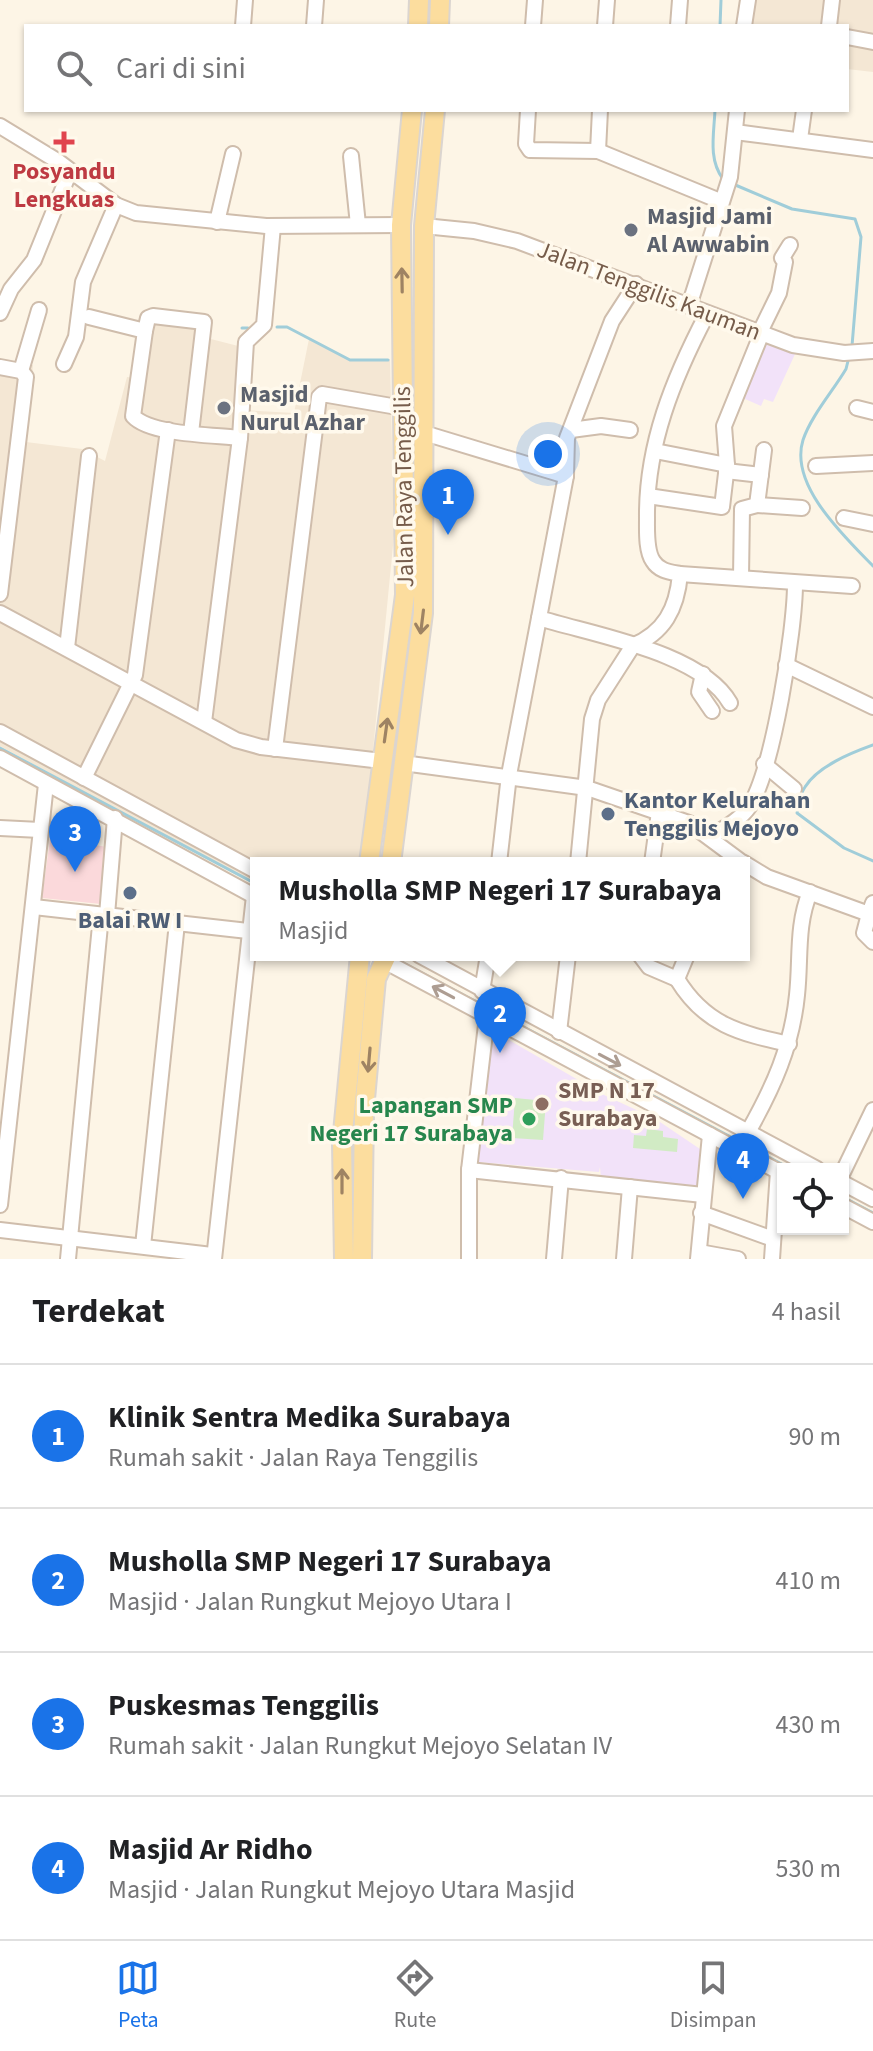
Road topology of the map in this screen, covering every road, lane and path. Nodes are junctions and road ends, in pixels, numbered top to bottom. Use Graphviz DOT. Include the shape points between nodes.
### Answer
graph roads {
  1 [pos="245,0"];
  2 [pos="316,0"];
  3 [pos="419,0"];
  4 [pos="440,0"];
  5 [pos="535,0"];
  6 [pos="607,0"];
  7 [pos="680,0"];
  8 [pos="748,0"];
  9 [pos="832,0"];
  10 [pos="243,24"];
  11 [pos="314,24"];
  12 [pos="418,24"];
  13 [pos="439,24"];
  14 [pos="533,24"];
  15 [pos="605,24"];
  16 [pos="678,24"];
  17 [pos="749,24"];
  18 [pos="829,24"];
  19 [pos="849,37"];
  20 [pos="873,42"];
  21 [pos="412,112"];
  22 [pos="435,112"];
  23 [pos="528,112"];
  24 [pos="600,112"];
  25 [pos="737,112"];
  26 [pos="804,112"];
  27 [pos="0,126"];
  28 [pos="735,132"];
  29 [pos="800,139"];
  30 [pos="873,150"];
  31 [pos="598,151"];
  32 [pos="233,154"];
  33 [pos="351,156"];
  34 [pos="70,171"];
  35 [pos="726,189"];
  36 [pos="116,205"];
  37 [pos="217,222"];
  38 [pos="358,225"];
  39 [pos="401,225"];
  40 [pos="273,226"];
  41 [pos="424,226"];
  42 [pos="790,245"];
  43 [pos="636,284"];
  44 [pos="689,306"];
  45 [pos="39,310"];
  46 [pos="0,313"];
  47 [pos="707,314"];
  48 [pos="89,317"];
  49 [pos="145,331"];
  50 [pos="760,334"];
  51 [pos="870,352"];
  52 [pos="64,364"];
  53 [pos="0,367"];
  54 [pos="21,371"];
  55 [pos="403,408"];
  56 [pos="857,408"];
  57 [pos="873,412"];
  58 [pos="168,430"];
  59 [pos="571,430"];
  60 [pos="630,430"];
  61 [pos="191,433"];
  62 [pos="424,433"];
  63 [pos="240,438"];
  64 [pos="764,450"];
  65 [pos="655,451"];
  66 [pos="89,456"];
  67 [pos="873,463"];
  68 [pos="816,466"];
  69 [pos="726,468"];
  70 [pos="761,475"];
  71 [pos="566,476"];
  72 [pos="648,496"];
  73 [pos="757,505"];
  74 [pos="802,508"];
  75 [pos="844,518"];
  76 [pos="873,524"];
  77 [pos="680,574"];
  78 [pos="741,577"];
  79 [pos="795,584"];
  80 [pos="852,586"];
  81 [pos="0,594"];
  82 [pos="0,613"];
  83 [pos="539,618"];
  84 [pos="632,647"];
  85 [pos="67,648"];
  86 [pos="786,665"];
  87 [pos="394,672"];
  88 [pos="703,674"];
  89 [pos="414,676"];
  90 [pos="132,686"];
  91 [pos="730,703"];
  92 [pos="873,707"];
  93 [pos="712,711"];
  94 [pos="204,722"];
  95 [pos="0,732"];
  96 [pos="275,749"];
  97 [pos="0,758"];
  98 [pos="382,761"];
  99 [pos="403,763"];
  100 [pos="764,764"];
  101 [pos="509,775"];
  102 [pos="84,778"];
  103 [pos="46,784"];
  104 [pos="587,788"];
  105 [pos="794,789"];
  106 [pos="659,812"];
  107 [pos="126,816"];
  108 [pos="0,828"];
  109 [pos="40,830"];
  110 [pos="710,837"];
  111 [pos="370,857"];
  112 [pos="392,857"];
  113 [pos="500,857"];
  114 [pos="579,857"];
  115 [pos="653,857"];
  116 [pos="725,857"];
  117 [pos="750,867"];
  118 [pos="250,868"];
  119 [pos="810,892"];
  120 [pos="250,894"];
  121 [pos="34,907"];
  122 [pos="871,908"];
  123 [pos="104,915"];
  124 [pos="250,921"];
  125 [pos="177,923"];
  126 [pos="248,931"];
  127 [pos="873,942"];
  128 [pos="359,961"];
  129 [pos="385,961"];
  130 [pos="392,961"];
  131 [pos="430,961"];
  132 [pos="487,961"];
  133 [pos="567,961"];
  134 [pos="644,961"];
  135 [pos="684,961"];
  136 [pos="677,979"];
  137 [pos="482,991"];
  138 [pos="487,1016"];
  139 [pos="559,1032"];
  140 [pos="789,1044"];
  141 [pos="576,1053"];
  142 [pos="345,1108"];
  143 [pos="364,1110"];
  144 [pos="873,1110"];
  145 [pos="748,1132"];
  146 [pos="710,1135"];
  147 [pos="806,1163"];
  148 [pos="847,1163"];
  149 [pos="469,1170"];
  150 [pos="777,1171"];
  151 [pos="561,1178"];
  152 [pos="630,1187"];
  153 [pos="703,1195"];
  154 [pos="849,1197"];
  155 [pos="849,1198"];
  156 [pos="873,1199"];
  157 [pos="777,1201"];
  158 [pos="0,1205"];
  159 [pos="701,1213"];
  160 [pos="873,1222"];
  161 [pos="0,1230"];
  162 [pos="71,1237"];
  163 [pos="773,1239"];
  164 [pos="143,1246"];
  165 [pos="698,1255"];
  166 [pos="213,1257"];
  167 [pos="68,1259"];
  168 [pos="344,1259"];
  169 [pos="362,1259"];
  170 [pos="469,1259"];
  171 [pos="554,1259"];
  172 [pos="624,1259"];
  173 [pos="738,1259"];
  174 [pos="772,1259"];
  1 -- 10 [label="street"];
  2 -- 11 [label="street"];
  3 -- 12 [label="main road"];
  4 -- 13 [label="main road"];
  5 -- 14 [label="street"];
  6 -- 15 [label="street"];
  7 -- 16 [label="street"];
  8 -- 17 [label="street"];
  9 -- 18 [label="street"];
  19 -- 20 [label="street"];
  21 -- 39 [label="main road, Jalan Raya Tenggilis"];
  22 -- 41 [label="main road, Jalan Raya Tenggilis"];
  23 -- 31 [label="street" via="526,144 536,151"];
  24 -- 31 [label="street"];
  25 -- 28 [label="street"];
  26 -- 29 [label="street"];
  27 -- 34 [label="street"];
  28 -- 29 [label="street"];
  28 -- 35 [label="street"];
  29 -- 30 [label="street"];
  31 -- 35 [label="street"];
  32 -- 37 [label="street"];
  33 -- 38 [label="street"];
  34 -- 36 [label="street"];
  34 -- 46 [label="street" via="34,260"];
  35 -- 44 [label="street"];
  36 -- 37 [label="street" via="158,217"];
  36 -- 52 [label="street" via="83,282 76,337"];
  37 -- 40 [label="street"];
  38 -- 39 [label="street"];
  38 -- 40 [label="street"];
  55 -- 39 [label="main road, Jalan Raya Tenggilis, one-way"];
  40 -- 63 [label="street" via="264,325 247,338"];
  41 -- 43 [label="street, Jalan Tenggilis Kauman" via="517,241"];
  41 -- 62 [label="main road, Jalan Raya Tenggilis"];
  42 -- 50 [label="street" via="782,258 779,293"];
  43 -- 44 [label="street, Jalan Tenggilis Kauman"];
  43 -- 59 [label="street" via="612,321"];
  44 -- 47 [label="street, Jalan Tenggilis Kauman"];
  45 -- 54 [label="street"];
  47 -- 50 [label="street, Jalan Tenggilis Kauman"];
  47 -- 65 [label="street" via="669,394"];
  48 -- 49 [label="street"];
  49 -- 58 [label="street" via="133,416"];
  49 -- 61 [label="street" via="153,316 204,322"];
  50 -- 51 [label="street, Jalan Tenggilis Kauman" via="793,345"];
  50 -- 69 [label="street" via="729,408 723,436"];
  53 -- 54 [label="street"];
  54 -- 81 [label="street" via="26,377"];
  55 -- 87 [label="main road, Jalan Raya Tenggilis" via="405,595"];
  55 -- 96 [label="street" via="319,397"];
  56 -- 57 [label="street"];
  58 -- 61 [label="street"];
  58 -- 90 [label="street"];
  59 -- 60 [label="street"];
  59 -- 71 [label="street"];
  61 -- 63 [label="street"];
  62 -- 71 [label="street"];
  62 -- 89 [label="main road, Jalan Raya Tenggilis, one-way" via="424,599"];
  63 -- 94 [label="street"];
  64 -- 70 [label="street"];
  65 -- 69 [label="street"];
  65 -- 72 [label="street"];
  66 -- 85 [label="street"];
  67 -- 68 [label="street"];
  69 -- 70 [label="street"];
  69 -- 72 [label="street" via="722,507"];
  70 -- 73 [label="street"];
  71 -- 83 [label="street"];
  72 -- 77 [label="street" via="651,557 662,569"];
  73 -- 74 [label="street"];
  73 -- 78 [label="street" via="742,509"];
  75 -- 76 [label="street"];
  77 -- 78 [label="street"];
  77 -- 84 [label="street" via="674,607 664,625"];
  78 -- 79 [label="street"];
  79 -- 80 [label="street"];
  79 -- 86 [label="street" via="796,617"];
  82 -- 85 [label="street"];
  83 -- 84 [label="street"];
  83 -- 101 [label="street"];
  84 -- 88 [label="street"];
  84 -- 104 [label="street" via="598,700"];
  85 -- 90 [label="street"];
  86 -- 92 [label="street"];
  86 -- 100 [label="street"];
  87 -- 89 [label="main road"];
  98 -- 87 [label="main road, Jalan Raya Tenggilis, one-way"];
  88 -- 91 [label="street"];
  88 -- 93 [label="street" via="699,692"];
  89 -- 99 [label="main road, Jalan Raya Tenggilis"];
  90 -- 94 [label="street"];
  90 -- 102 [label="street"];
  94 -- 96 [label="street" via="236,740"];
  95 -- 102 [label="street"];
  96 -- 98 [label="street"];
  97 -- 103 [label="street"];
  98 -- 111 [label="main road, Jalan Raya Tenggilis"];
  99 -- 101 [label="street"];
  99 -- 112 [label="main road, Jalan Raya Tenggilis"];
  100 -- 105 [label="street"];
  100 -- 110 [label="street" via="749,806"];
  101 -- 104 [label="street"];
  101 -- 113 [label="street"];
  102 -- 107 [label="street"];
  103 -- 107 [label="street"];
  103 -- 109 [label="street"];
  104 -- 106 [label="street"];
  104 -- 114 [label="street"];
  106 -- 110 [label="street"];
  106 -- 115 [label="street"];
  107 -- 118 [label="street"];
  107 -- 120 [label="street"];
  107 -- 123 [label="street"];
  108 -- 109 [label="street"];
  109 -- 121 [label="street"];
  110 -- 116 [label="street"];
  117 -- 119 [label="street"];
  119 -- 122 [label="street"];
  119 -- 140 [label="street" via="799,931"];
  121 -- 123 [label="street"];
  121 -- 158 [label="street"];
  122 -- 127 [label="street" via="864,933"];
  123 -- 125 [label="street"];
  123 -- 162 [label="street"];
  124 -- 126 [label="street"];
  125 -- 126 [label="street"];
  125 -- 164 [label="street"];
  126 -- 166 [label="street"];
  128 -- 142 [label="main road"];
  129 -- 143 [label="main road, one-way" via="376,979"];
  138 -- 130 [label="street, one-way"];
  131 -- 137 [label="street"];
  132 -- 137 [label="street"];
  133 -- 139 [label="street"];
  134 -- 136 [label="street"];
  135 -- 136 [label="street"];
  136 -- 140 [label="street" via="703,1014 734,1030"];
  137 -- 139 [label="street"];
  138 -- 141 [label="street"];
  138 -- 149 [label="street"];
  139 -- 141 [label="street"];
  140 -- 145 [label="street" via="775,1084"];
  141 -- 145 [label="street, one-way"];
  141 -- 146 [label="street"];
  142 -- 143 [label="main road"];
  168 -- 142 [label="main road, one-way"];
  143 -- 169 [label="main road"];
  144 -- 148 [label="street"];
  145 -- 147 [label="street"];
  146 -- 150 [label="street"];
  146 -- 153 [label="street"];
  149 -- 151 [label="street"];
  149 -- 170 [label="street"];
  151 -- 152 [label="street"];
  151 -- 171 [label="street"];
  152 -- 153 [label="street"];
  152 -- 172 [label="street"];
  153 -- 159 [label="street"];
  154 -- 156 [label="street"];
  155 -- 160 [label="street"];
  157 -- 163 [label="street"];
  159 -- 163 [label="street"];
  159 -- 165 [label="street"];
  161 -- 162 [label="street"];
  162 -- 164 [label="street"];
  162 -- 167 [label="street"];
  163 -- 174 [label="street"];
  164 -- 166 [label="street"];
  165 -- 173 [label="street"];
}
